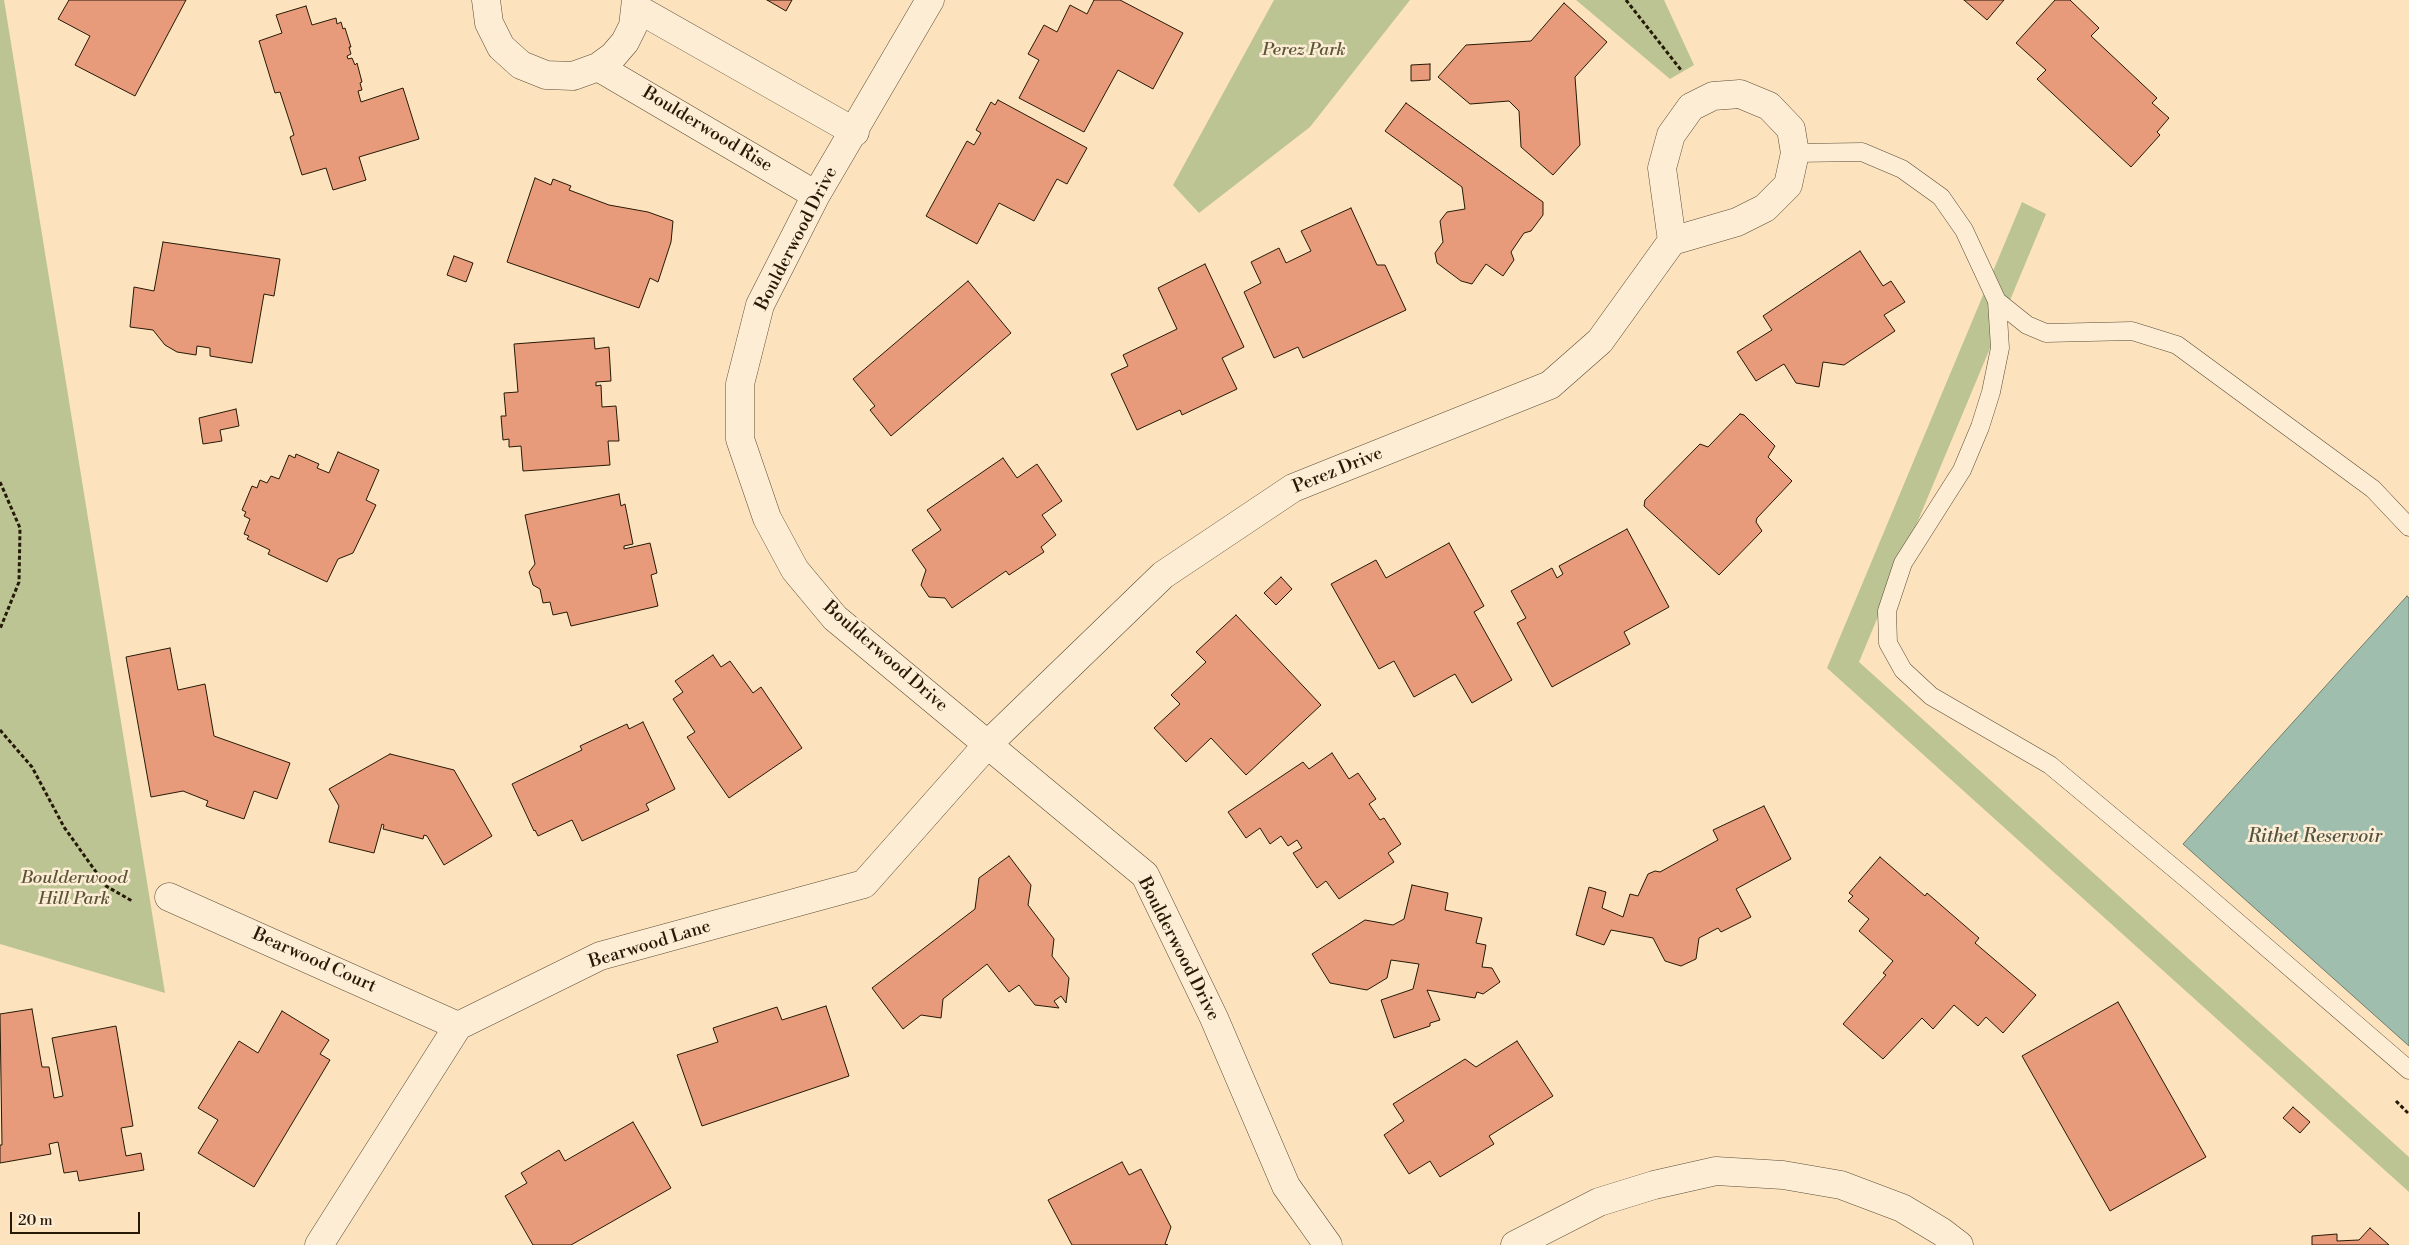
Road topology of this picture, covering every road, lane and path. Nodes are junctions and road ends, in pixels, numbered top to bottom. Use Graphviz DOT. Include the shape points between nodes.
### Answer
graph roads {
  1 [pos="486,0"];
  2 [pos="930,0"];
  3 [pos="1626,0"];
  4 [pos="636,4"];
  5 [pos="598,67"];
  6 [pos="1701,102"];
  7 [pos="855,132"];
  8 [pos="1795,153"];
  9 [pos="816,195"];
  10 [pos="1672,241"];
  11 [pos="1997,301"];
  12 [pos="0,482"];
  13 [pos="2409,527"];
  14 [pos="0,629"];
  15 [pos="0,730"];
  16 [pos="987,745"];
  17 [pos="170,897"];
  18 [pos="458,1026"];
  19 [pos="2409,1070"];
  20 [pos="319,1245"];
  21 [pos="1328,1245"];
  22 [pos="1515,1245"];
  23 [pos="1960,1245"];
  1 -- 5 [label="street" via="489,23 501,47 521,65 546,75 573,76"];
  2 -- 7 [label="street, Boulderwood Drive"];
  3 -- 6 [label="path" via="1679,66"];
  4 -- 5 [label="street" via="633,26 624,42"];
  4 -- 7 [label="street"];
  5 -- 9 [label="street, Boulderwood Rise"];
  6 -- 8 [label="street" via="1713,96 1740,94 1769,106 1791,129"];
  6 -- 10 [label="street" via="1691,107 1671,135 1662,168"];
  7 -- 9 [label="street, Boulderwood Drive"];
  8 -- 10 [label="street" via="1788,185 1765,208 1737,222"];
  8 -- 11 [label="lane" via="1862,152 1902,169 1933,191 1964,230"];
  9 -- 16 [label="street, Boulderwood Drive" via="760,305 740,384 740,439 767,518 795,570 835,618"];
  10 -- 16 [label="street, Perez Drive" via="1600,341 1550,385 1293,488 1163,575"];
  11 -- 13 [label="lane" via="2027,325 2046,333 2132,331 2177,345 2373,489"];
  11 -- 19 [label="lane" via="2000,348 1980,427 1962,470 1903,563 1887,611 1888,643 1904,670 1931,696 2050,765"];
  12 -- 14 [label="path" via="20,528 19,582"];
  15 -- 17 [label="path" via="32,767 64,827 106,886 134,902"];
  16 -- 18 [label="street, Bearwood Lane" via="864,884 600,956"];
  16 -- 21 [label="street, Boulderwood Drive" via="1145,875 1214,1018 1286,1186"];
  17 -- 18 [label="street, Bearwood Court"];
  18 -- 20 [label="street"];
  22 -- 23 [label="street" via="1600,1202 1716,1171 1783,1174 1840,1185 1902,1208"];
}
